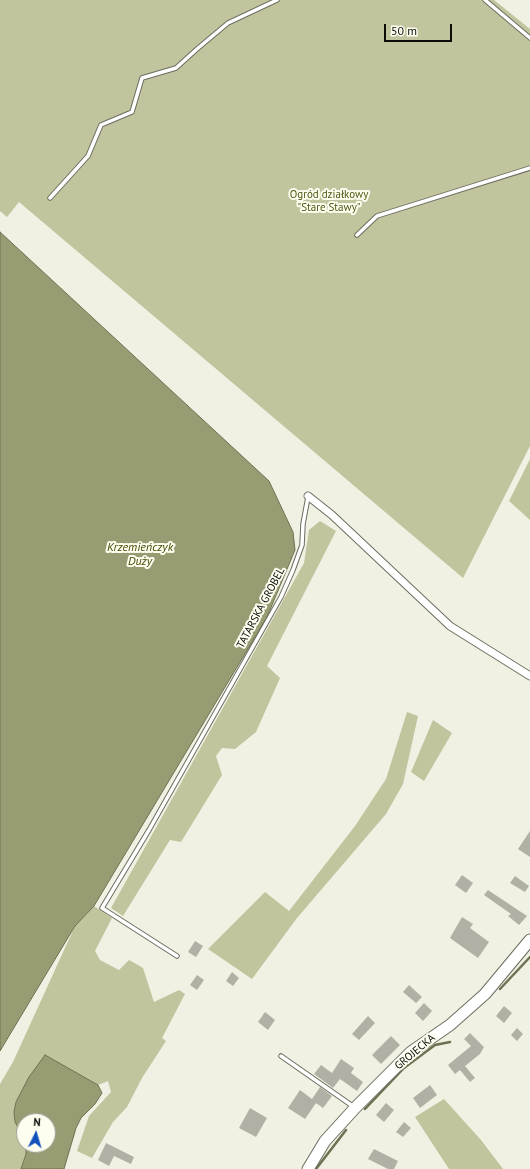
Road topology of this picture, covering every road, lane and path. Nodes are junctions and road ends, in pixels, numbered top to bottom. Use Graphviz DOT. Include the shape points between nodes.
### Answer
graph roads {
  1 [pos="277,0"];
  2 [pos="485,0"];
  3 [pos="530,38"];
  4 [pos="530,168"];
  5 [pos="50,198"];
  6 [pos="357,235"];
  7 [pos="308,496"];
  8 [pos="530,676"];
  9 [pos="530,940"];
  10 [pos="177,956"];
  11 [pos="281,1056"];
  12 [pos="355,1108"];
  13 [pos="308,1169"];
  1 -- 5 [label="lane" via="228,23 176,68 142,78 132,112 101,125 88,156"];
  2 -- 3 [label="lane"];
  4 -- 6 [label="lane" via="377,216"];
  7 -- 8 [label="street, TATARSKA GROBEL" via="332,515 450,626"];
  7 -- 10 [label="lane, TATARSKA GROBEL" via="302,545 281,597 102,908"];
  9 -- 12 [label="street, GROJECKA" via="485,994 450,1025 411,1052"];
  11 -- 12 [label="lane"];
  12 -- 13 [label="street, GROJECKA" via="325,1141"];
}
